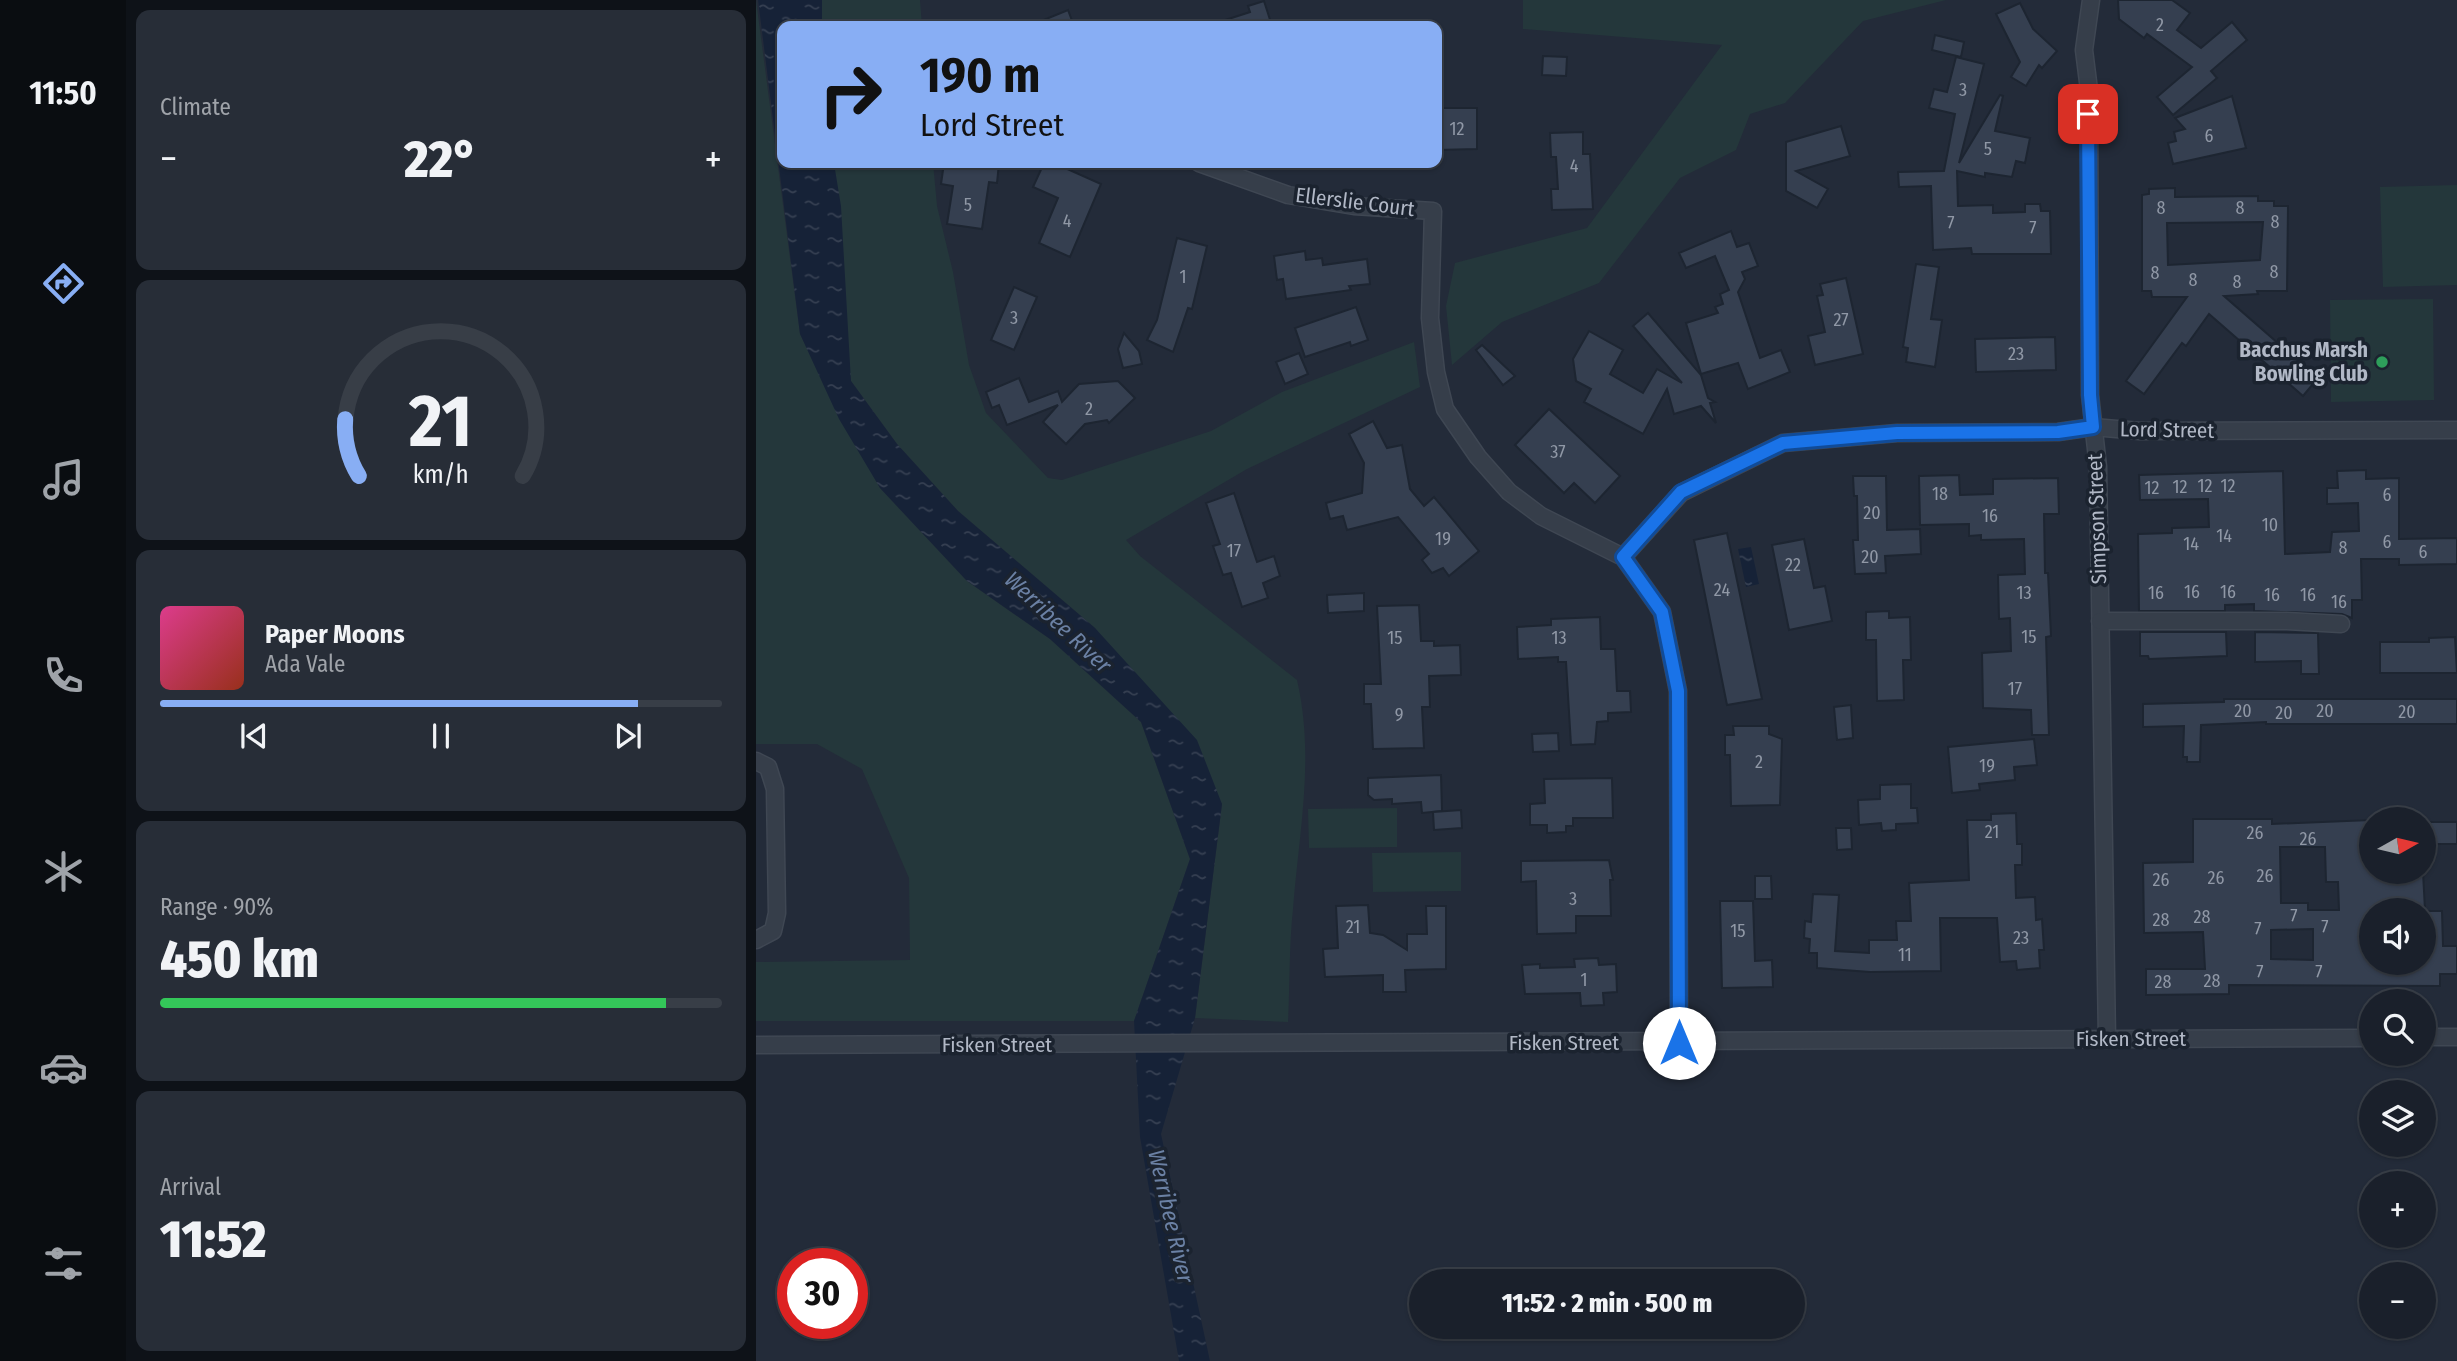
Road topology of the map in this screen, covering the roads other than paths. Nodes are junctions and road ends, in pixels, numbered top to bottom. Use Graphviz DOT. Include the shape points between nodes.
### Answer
graph roads {
  1 [pos="2091,0"];
  2 [pos="1213,168"];
  3 [pos="2093,427"];
  4 [pos="2457,430"];
  5 [pos="1623,557"];
  6 [pos="2100,621"];
  7 [pos="2341,624"];
  8 [pos="756,761"];
  9 [pos="756,940"];
  10 [pos="2436,1037"];
  11 [pos="2457,1037"];
  12 [pos="2359,1038"];
  13 [pos="2107,1040"];
  14 [pos="1679,1043"];
  15 [pos="756,1045"];
  1 -- 3 [label="street, Simpson Street" via="2084,50 2089,90"];
  2 -- 5 [label="street, Ellerslie Court" via="1288,195 1354,206 1433,211 1430,318 1445,409 1509,492 1541,516"];
  3 -- 4 [label="street, Lord Street" via="2140,431"];
  3 -- 5 [label="street, Lord Street" via="2058,432 1897,433 1783,443 1681,492"];
  3 -- 6 [label="street, Simpson Street" via="2098,467"];
  5 -- 14 [label="street" via="1662,612 1678,691"];
  6 -- 7 [label="street"];
  6 -- 13 [label="street, Simpson Street"];
  8 -- 9 [label="street" via="768,767 775,789 777,913 773,931"];
  10 -- 11 [label="street"];
  12 -- 13 [label="street, Fisken Street"];
  13 -- 14 [label="street, Fisken Street"];
  14 -- 15 [label="street, Fisken Street"];
}
